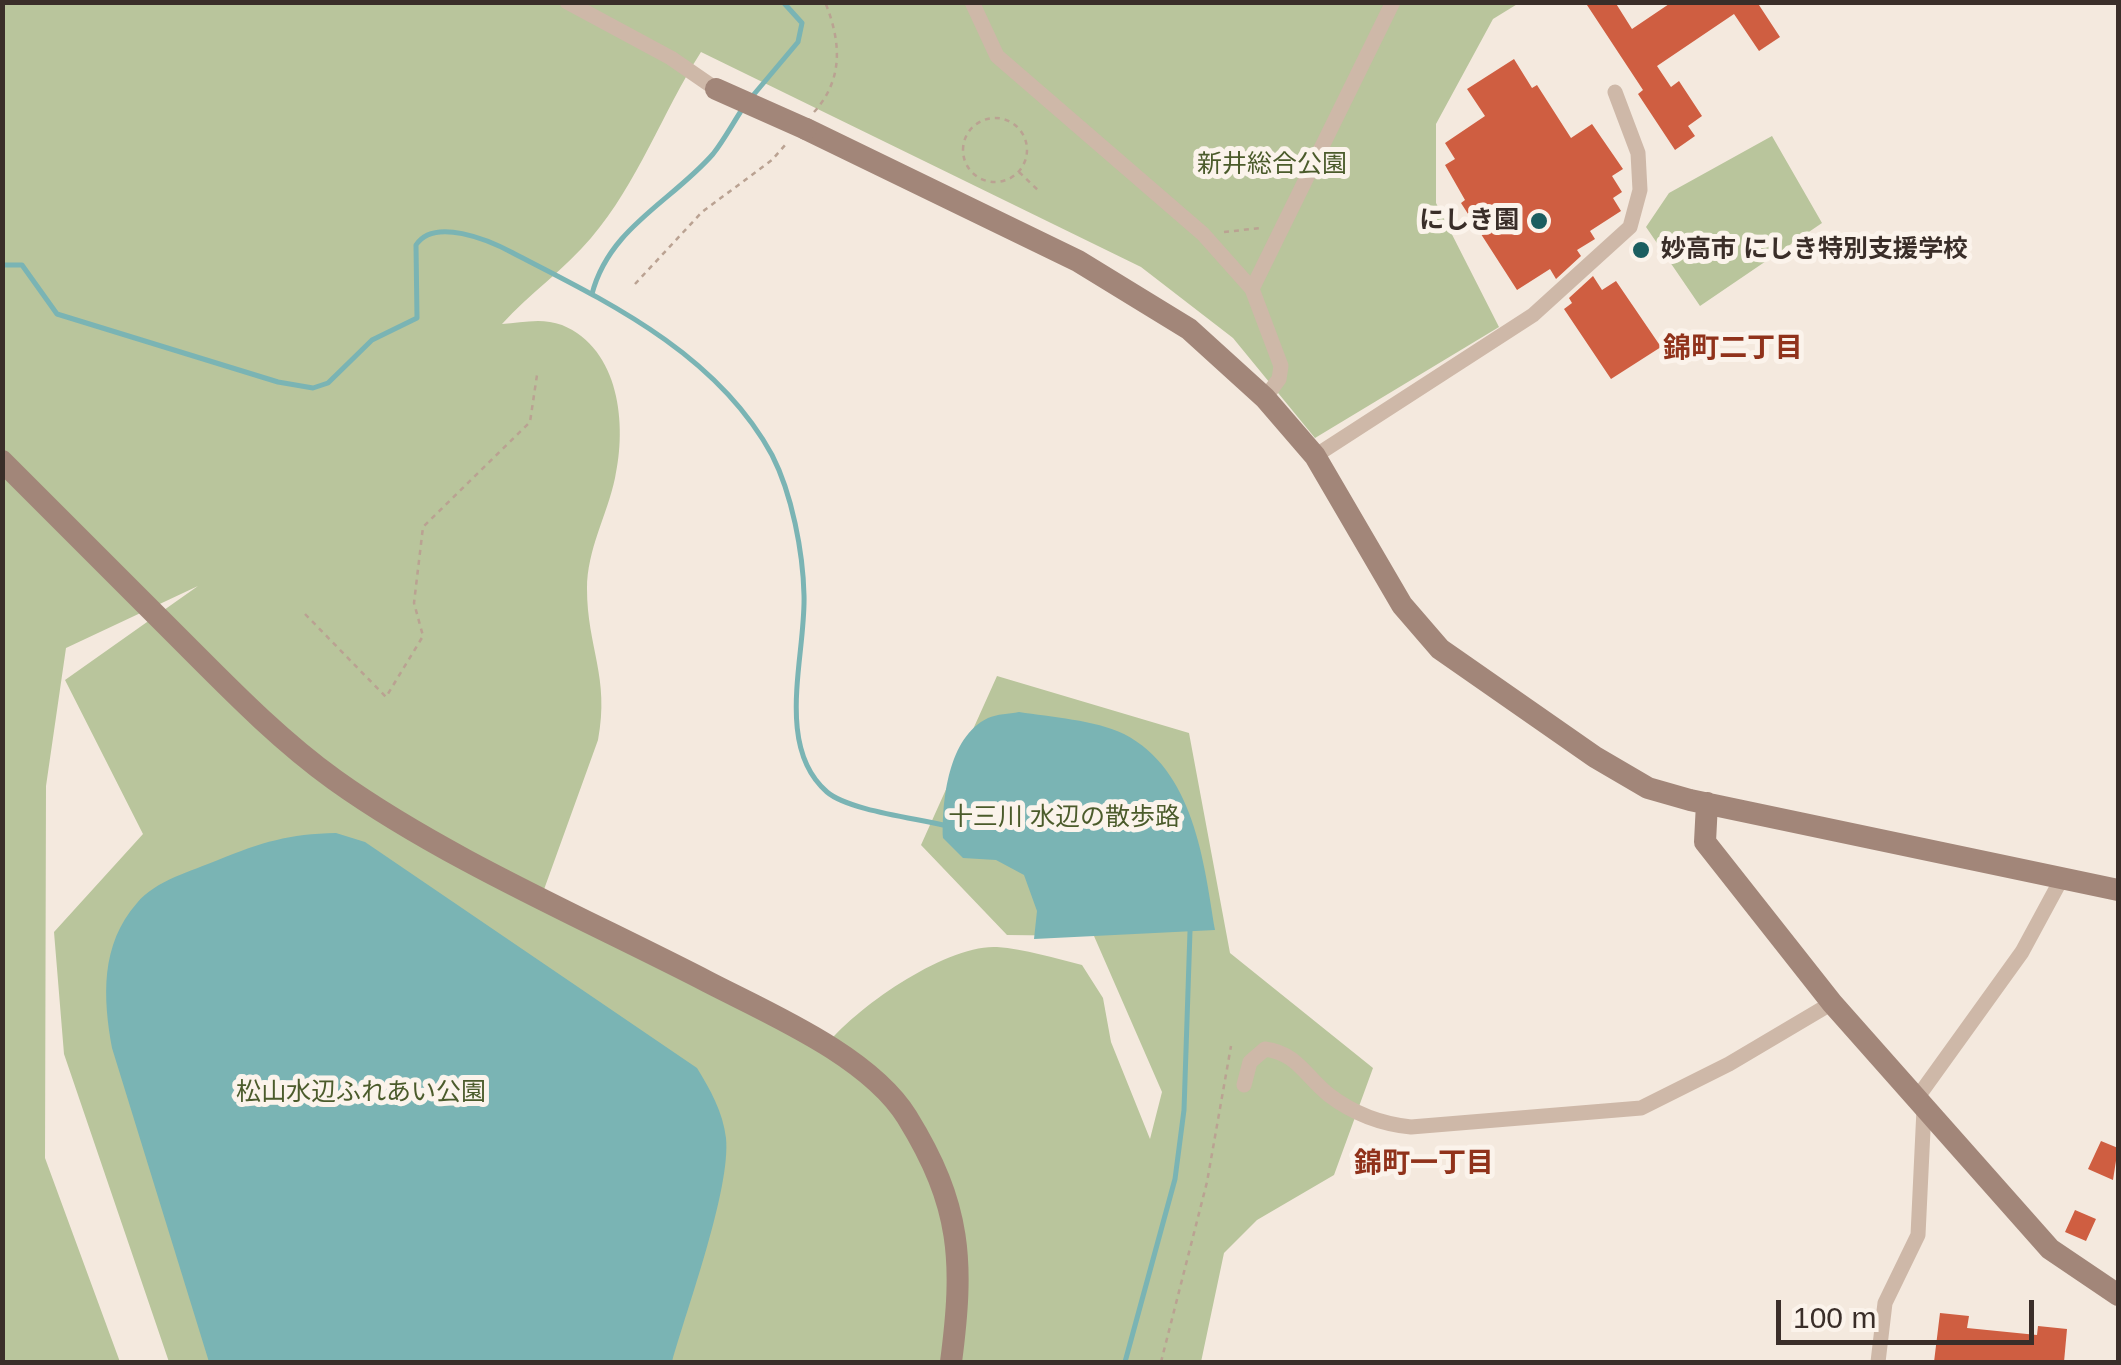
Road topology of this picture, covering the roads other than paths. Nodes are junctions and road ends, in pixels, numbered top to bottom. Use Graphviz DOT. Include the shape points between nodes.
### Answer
graph roads {
  1 [pos="567,2"];
  2 [pos="972,2"];
  3 [pos="1393,2"];
  4 [pos="716,89"];
  5 [pos="1615,92"];
  6 [pos="1252,289"];
  7 [pos="1265,398"];
  8 [pos="1315,456"];
  9 [pos="2,461"];
  10 [pos="1707,804"];
  11 [pos="2062,878"];
  12 [pos="2118,890"];
  13 [pos="1832,1004"];
  14 [pos="1244,1085"];
  15 [pos="1920,1104"];
  16 [pos="2118,1295"];
  17 [pos="951,1362"];
  18 [pos="1878,1362"];
  1 -- 4 [label="street"];
  2 -- 6 [label="street" via="997,56 1202,234"];
  3 -- 6 [label="street"];
  4 -- 7 [label="street, bridge" via="1119,283 1190,329"];
  5 -- 8 [label="street" via="1638,154 1640,190 1630,226 1533,315"];
  6 -- 7 [label="street" via="1281,366"];
  7 -- 8 [label="street"];
  8 -- 10 [label="street" via="1402,606 1440,649 1595,758 1648,788"];
  9 -- 17 [label="street" via="227,686 338,783 422,834 798,1028 888,1094 934,1166 953,1223 961,1285"];
  10 -- 11 [label="street"];
  10 -- 13 [label="street" via="1705,842"];
  11 -- 12 [label="street"];
  11 -- 15 [label="street" via="2022,952"];
  13 -- 14 [label="street" via="1668,1098 1606,1114 1411,1128 1382,1124 1328,1094 1284,1052 1265,1049 1250,1062"];
  13 -- 15 [label="street"];
  15 -- 16 [label="street" via="2050,1249"];
  15 -- 18 [label="street" via="1918,1234 1885,1304"];
}
